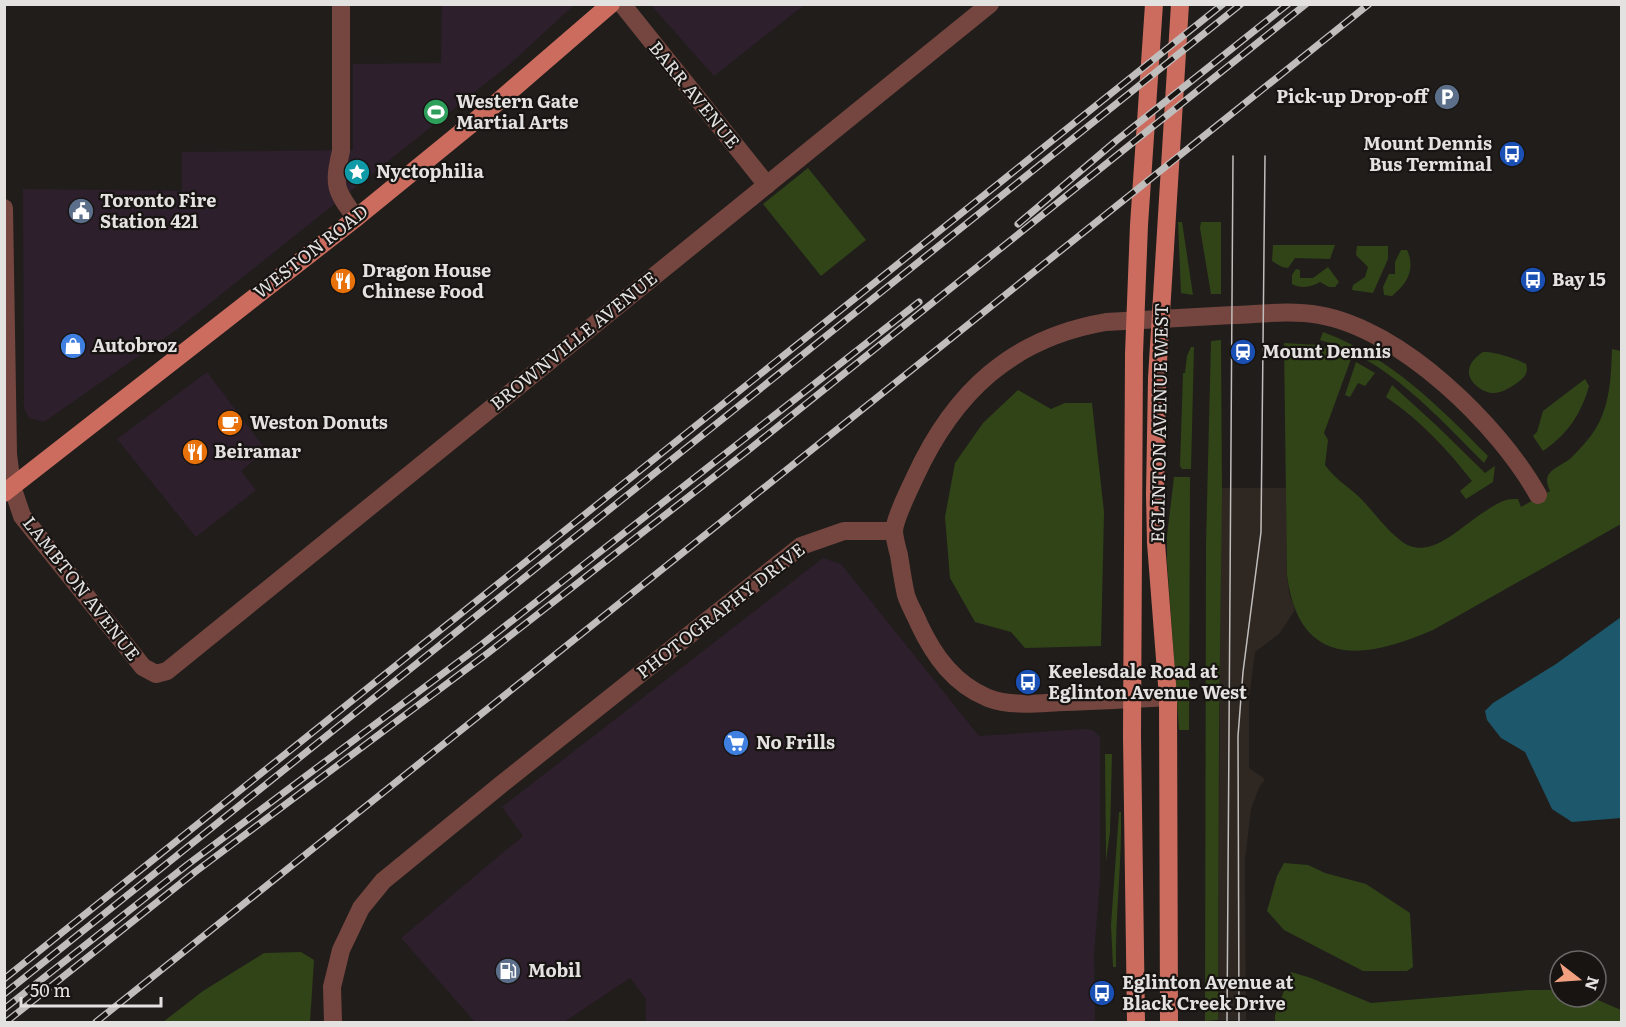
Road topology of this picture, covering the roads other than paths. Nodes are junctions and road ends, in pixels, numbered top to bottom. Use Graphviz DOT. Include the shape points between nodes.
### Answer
graph roads {
  1 [pos="341,4"];
  2 [pos="611,4"];
  3 [pos="622,4"];
  4 [pos="990,4"];
  5 [pos="1154,4"];
  6 [pos="1180,4"];
  7 [pos="767,185"];
  8 [pos="4,208"];
  9 [pos="356,218"];
  10 [pos="8,489"];
  11 [pos="1538,495"];
  12 [pos="894,531"];
  13 [pos="156,674"];
  14 [pos="1168,697"];
  15 [pos="1132,699"];
  16 [pos="333,1023"];
  17 [pos="1136,1023"];
  18 [pos="1169,1023"];
  1 -- 9 [label="street" via="341,151 336,184 340,197"];
  2 -- 9 [label="main road, WESTON ROAD"];
  3 -- 7 [label="street, BARR AVENUE"];
  4 -- 7 [label="street, BROWNVILLE AVENUE"];
  5 -- 15 [label="main road, EGLINTON AVENUE WEST" via="1134,354"];
  6 -- 14 [label="main road, EGLINTON AVENUE WEST" via="1157,378 1156,543"];
  7 -- 13 [label="street, BROWNVILLE AVENUE" via="167,671"];
  8 -- 10 [label="street, LAMBTON AVENUE"];
  9 -- 10 [label="main road, WESTON ROAD"];
  10 -- 13 [label="street, LAMBTON AVENUE" via="22,516 143,667"];
  11 -- 12 [label="street" via="1526,474 1482,421 1439,380 1388,340 1360,327 1323,316 1281,313 1106,322 1051,335 999,365 979,383 958,404 929,446"];
  12 -- 15 [label="street" via="906,596 930,647 950,674 977,693 1005,703"];
  12 -- 16 [label="street, PHOTOGRAPHY DRIVE" via="844,531 801,546 383,881 361,908 341,950 332,987"];
  14 -- 15 [label="street"];
  14 -- 18 [label="main road, EGLINTON AVENUE WEST"];
  15 -- 17 [label="main road, EGLINTON AVENUE WEST"];
}
